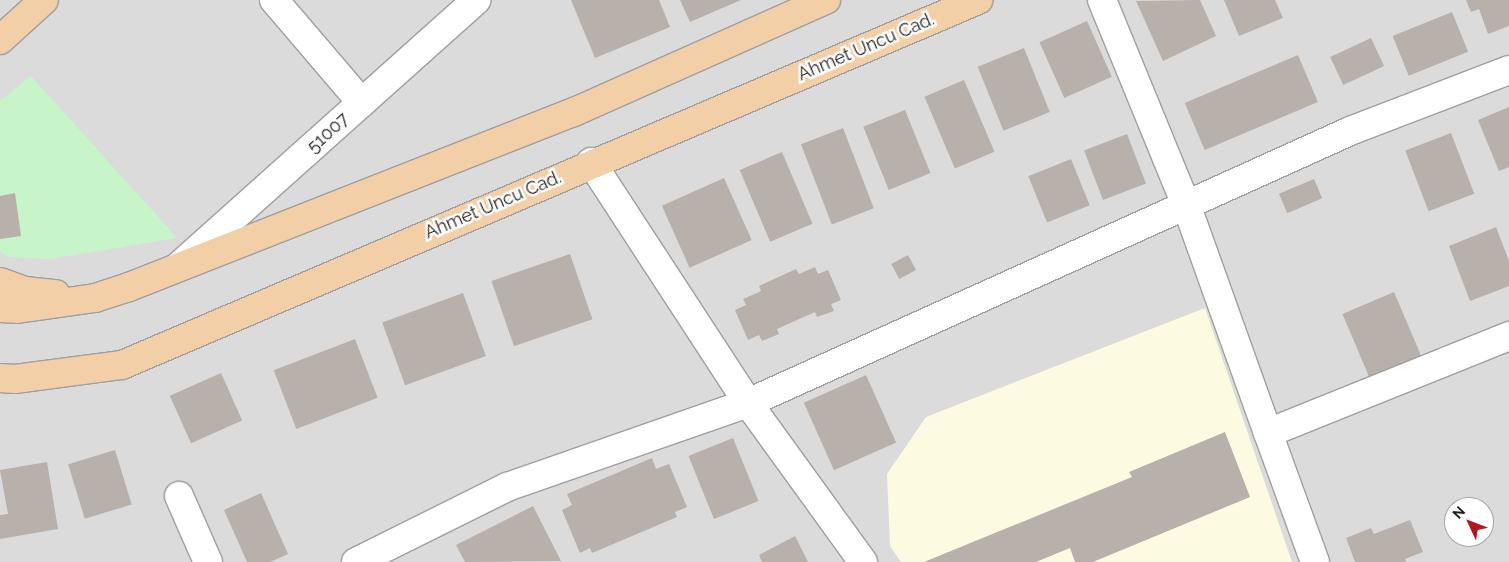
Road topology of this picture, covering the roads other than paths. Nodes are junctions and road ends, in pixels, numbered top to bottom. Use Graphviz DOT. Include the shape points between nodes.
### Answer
graph roads {
  1 [pos="44,0"];
  2 [pos="274,0"];
  3 [pos="477,0"];
  4 [pos="826,0"];
  5 [pos="978,0"];
  6 [pos="1102,0"];
  7 [pos="0,40"];
  8 [pos="1509,70"];
  9 [pos="362,103"];
  10 [pos="591,162"];
  11 [pos="1187,207"];
  12 [pos="179,266"];
  13 [pos="0,282"];
  14 [pos="95,298"];
  15 [pos="0,308"];
  16 [pos="1509,336"];
  17 [pos="0,378"];
  18 [pos="748,403"];
  19 [pos="1268,433"];
  20 [pos="179,496"];
  21 [pos="208,562"];
  22 [pos="356,562"];
  23 [pos="863,562"];
  24 [pos="1315,562"];
  1 -- 7 [label="main road"];
  2 -- 9 [label="street"];
  3 -- 9 [label="street, 51007"];
  4 -- 12 [label="main road" via="574,112 238,246"];
  5 -- 10 [label="main road, Ahmet Uncu Cad."];
  6 -- 11 [label="street"];
  8 -- 11 [label="street" via="1350,131"];
  9 -- 12 [label="street, 51007"];
  10 -- 17 [label="main road, Ahmet Uncu Cad." via="122,365 15,379"];
  10 -- 18 [label="street"];
  11 -- 18 [label="street"];
  11 -- 19 [label="street"];
  12 -- 14 [label="main road"];
  13 -- 14 [label="main road" via="24,291"];
  14 -- 15 [label="main road" via="17,309"];
  16 -- 19 [label="street"];
  18 -- 22 [label="street" via="507,487"];
  18 -- 23 [label="street"];
  19 -- 24 [label="street"];
  20 -- 21 [label="street"];
}
